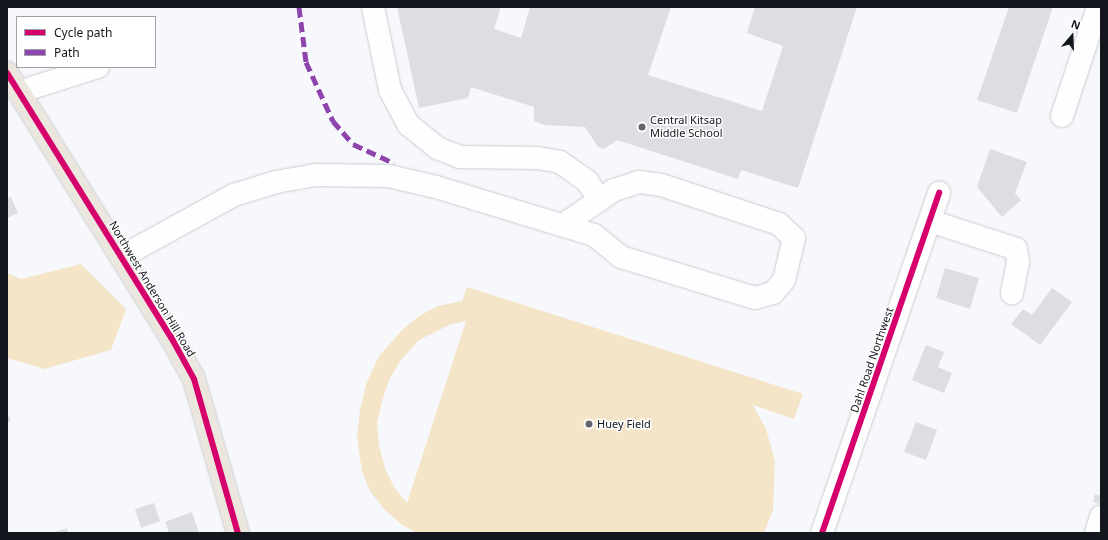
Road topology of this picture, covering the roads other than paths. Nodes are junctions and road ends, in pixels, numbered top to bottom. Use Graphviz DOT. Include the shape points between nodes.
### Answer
graph roads {
  1 [pos="373,7"];
  2 [pos="1098,7"];
  3 [pos="95,68"];
  4 [pos="7,73"];
  5 [pos="19,92"];
  6 [pos="1062,116"];
  7 [pos="939,193"];
  8 [pos="600,200"];
  9 [pos="930,221"];
  10 [pos="563,224"];
  11 [pos="121,257"];
  12 [pos="1012,293"];
  13 [pos="1101,517"];
  14 [pos="238,533"];
  15 [pos="822,533"];
  16 [pos="1096,533"];
  1 -- 8 [label="street" via="390,90 409,125 437,148 460,157 538,158 560,162 586,181"];
  2 -- 6 [label="street"];
  3 -- 5 [label="street"];
  4 -- 5 [label="main road, Northwest Anderson Hill Road"];
  5 -- 11 [label="main road, Northwest Anderson Hill Road"];
  7 -- 9 [label="street, Dahl Road Northwest"];
  8 -- 10 [label="street"];
  8 -- 10 [label="street" via="630,184 658,184 780,224 794,238 784,280 773,293 755,298 621,257 594,235"];
  9 -- 12 [label="street" via="1016,249 1018,262"];
  9 -- 15 [label="street, Dahl Road Northwest"];
  10 -- 11 [label="street" via="389,176 314,175 276,182 234,195"];
  11 -- 14 [label="main road, Northwest Anderson Hill Road" via="194,379"];
  13 -- 16 [label="street"];
}
